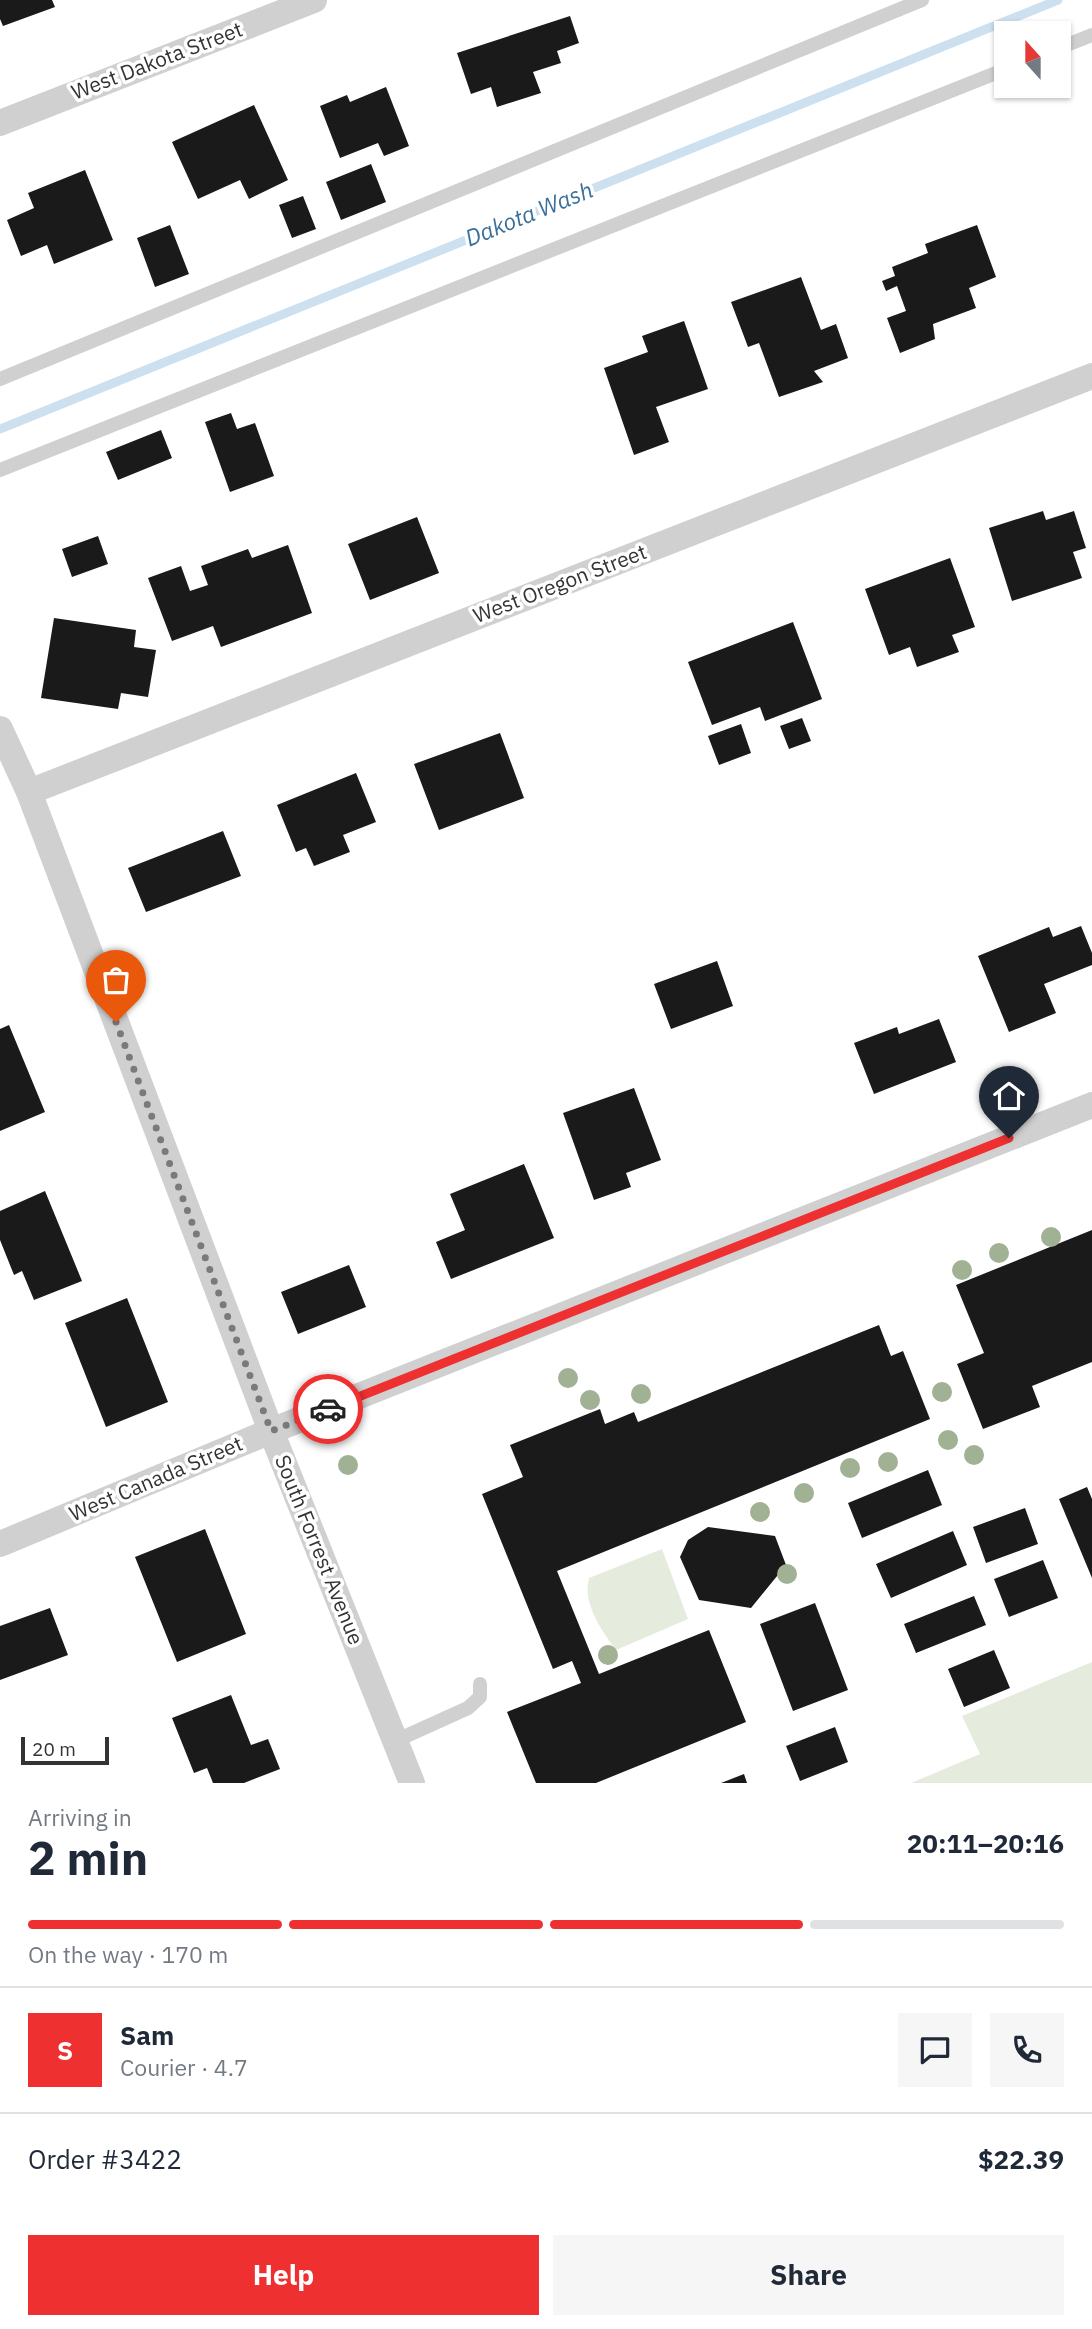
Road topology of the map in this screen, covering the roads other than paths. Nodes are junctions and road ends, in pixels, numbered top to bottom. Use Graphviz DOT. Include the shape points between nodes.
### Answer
graph roads {
  1 [pos="314,0"];
  2 [pos="922,0"];
  3 [pos="1092,34"];
  4 [pos="1071,43"];
  5 [pos="994,74"];
  6 [pos="0,123"];
  7 [pos="1092,376"];
  8 [pos="0,379"];
  9 [pos="0,470"];
  10 [pos="0,729"];
  11 [pos="29,792"];
  12 [pos="1092,1105"];
  13 [pos="271,1431"];
  14 [pos="0,1544"];
  15 [pos="480,1684"];
  16 [pos="395,1741"];
  17 [pos="412,1783"];
  1 -- 6 [label="street, West Dakota Street"];
  2 -- 8 [label="lane"];
  3 -- 4 [label="lane"];
  5 -- 9 [label="lane"];
  7 -- 11 [label="street, West Oregon Street"];
  10 -- 11 [label="street, South Forrest Avenue"];
  11 -- 13 [label="street, South Forrest Avenue"];
  12 -- 13 [label="street, West Canada Street"];
  13 -- 14 [label="street, West Canada Street"];
  13 -- 16 [label="street, South Forrest Avenue"];
  15 -- 16 [label="lane" via="480,1697 468,1708"];
  16 -- 17 [label="street, South Forrest Avenue"];
}
